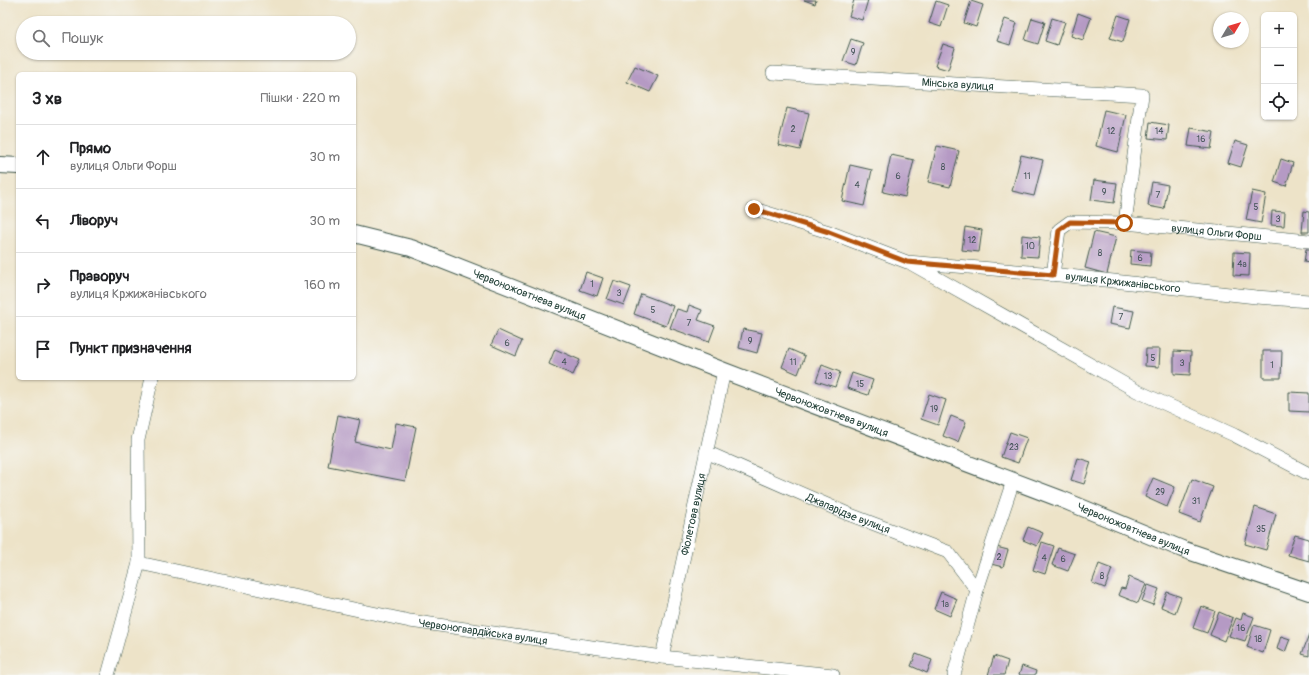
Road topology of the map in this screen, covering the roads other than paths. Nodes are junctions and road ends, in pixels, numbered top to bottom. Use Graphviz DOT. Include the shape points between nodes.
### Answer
graph roads {
  1 [pos="773,73"];
  2 [pos="0,165"];
  3 [pos="16,166"];
  4 [pos="754,209"];
  5 [pos="1124,223"];
  6 [pos="356,234"];
  7 [pos="1309,241"];
  8 [pos="907,262"];
  9 [pos="1053,275"];
  10 [pos="1309,301"];
  11 [pos="724,371"];
  12 [pos="152,380"];
  13 [pos="706,452"];
  14 [pos="1309,474"];
  15 [pos="1013,481"];
  16 [pos="138,563"];
  17 [pos="977,590"];
  18 [pos="1309,592"];
  19 [pos="662,657"];
  20 [pos="108,675"];
  21 [pos="833,675"];
  22 [pos="954,675"];
  1 -- 5 [label="street, Мінська вулиця" via="1142,95"];
  2 -- 3 [label="street"];
  4 -- 8 [label="street, вулиця Кржижанівського" via="829,232"];
  5 -- 7 [label="street, вулиця Ольги Форш"];
  5 -- 9 [label="street, вулиця Ольги Форш" via="1070,222 1059,230"];
  6 -- 11 [label="street, Червоножовтнева вулиця" via="411,248"];
  8 -- 9 [label="street, вулиця Кржижанівського"];
  8 -- 14 [label="street" via="1137,391 1234,435"];
  9 -- 10 [label="street, вулиця Кржижанівського" via="1256,298"];
  11 -- 13 [label="street, Фіолетова вулиця"];
  11 -- 15 [label="street, Червоножовтнева вулиця"];
  12 -- 16 [label="street" via="138,440"];
  13 -- 17 [label="street, Джапарідзе вулиця" via="848,514 948,552"];
  13 -- 19 [label="street, Фіолетова вулиця"];
  15 -- 17 [label="street"];
  15 -- 18 [label="street, Червоножовтнева вулиця" via="1182,549"];
  16 -- 19 [label="street, Червоногвардійська вулиця" via="410,621"];
  16 -- 20 [label="street"];
  17 -- 22 [label="street"];
  19 -- 21 [label="street, Червоногвардійська вулиця"];
}
